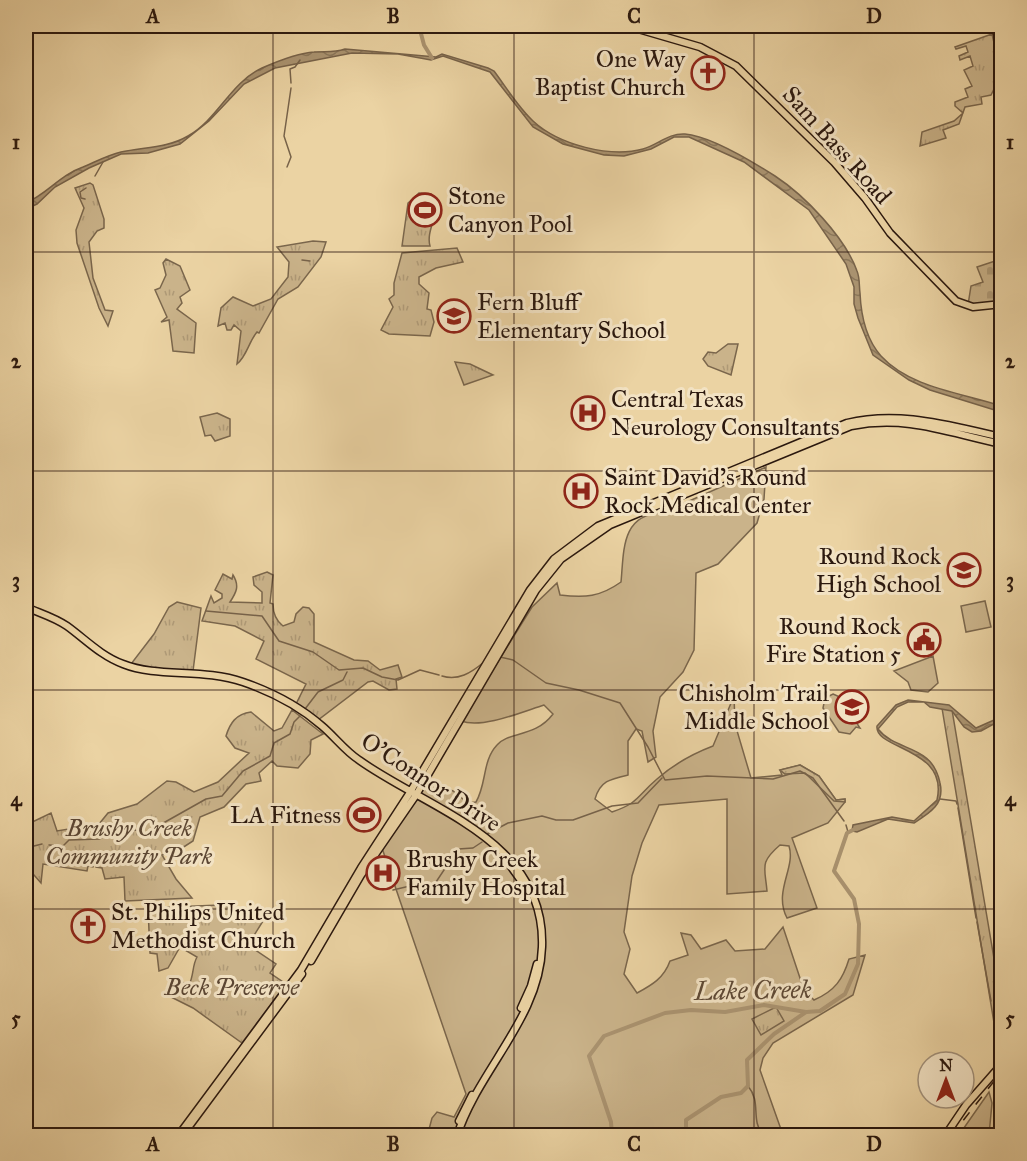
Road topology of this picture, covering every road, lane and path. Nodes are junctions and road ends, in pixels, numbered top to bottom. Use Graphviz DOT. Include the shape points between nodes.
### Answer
graph roads {
  1 [pos="628,26"];
  2 [pos="1002,304"];
  3 [pos="889,419"];
  4 [pos="831,431"];
  5 [pos="1002,440"];
  6 [pos="765,458"];
  7 [pos="730,470"];
  8 [pos="702,486"];
  9 [pos="690,487"];
  10 [pos="659,505"];
  11 [pos="637,511"];
  12 [pos="26,609"];
  13 [pos="506,632"];
  14 [pos="495,651"];
  15 [pos="486,673"];
  16 [pos="481,683"];
  17 [pos="379,775"];
  18 [pos="413,794"];
  19 [pos="368,861"];
  20 [pos="270,1017"];
  21 [pos="1002,1064"];
  22 [pos="181,1136"];
  23 [pos="455,1136"];
  24 [pos="945,1136"];
  1 -- 2 [label="main road, Sam Bass Road" via="702,48 736,66 834,162 890,233 956,301 973,307"];
  3 -- 4 [label="main road"];
  3 -- 4 [label="main road" via="855,421"];
  3 -- 5 [label="main road" via="923,420"];
  4 -- 6 [label="main road"];
  4 -- 6 [label="main road"];
  6 -- 7 [label="main road"];
  6 -- 8 [label="main road"];
  7 -- 8 [label="main road"];
  7 -- 9 [label="main road"];
  8 -- 10 [label="main road"];
  9 -- 10 [label="main road"];
  9 -- 11 [label="main road"];
  10 -- 11 [label="main road"];
  11 -- 13 [label="main road" via="592,529 554,558"];
  11 -- 15 [label="main road" via="591,536 558,562"];
  12 -- 17 [label="main road, O'Connor Drive" via="127,670 214,678 269,695 316,725 359,765"];
  12 -- 17 [label="main road, O'Connor Drive" via="63,623 108,657 128,666 216,675 265,690 308,715"];
  13 -- 14 [label="main road"];
  13 -- 15 [label="main road"];
  14 -- 16 [label="main road" via="482,673"];
  14 -- 18 [label="main road"];
  15 -- 16 [label="main road"];
  16 -- 18 [label="main road"];
  17 -- 18 [label="main road, O'Connor Drive"];
  17 -- 18 [label="main road, O'Connor Drive"];
  18 -- 19 [label="main road"];
  18 -- 23 [label="main road, O'Connor Drive" via="498,852 522,881 537,927 538,955 531,986 462,1112"];
  19 -- 20 [label="main road"];
  19 -- 20 [label="main road" via="319,948"];
  20 -- 22 [label="main road"];
  20 -- 22 [label="main road"];
  21 -- 24 [label="main road"];
}
